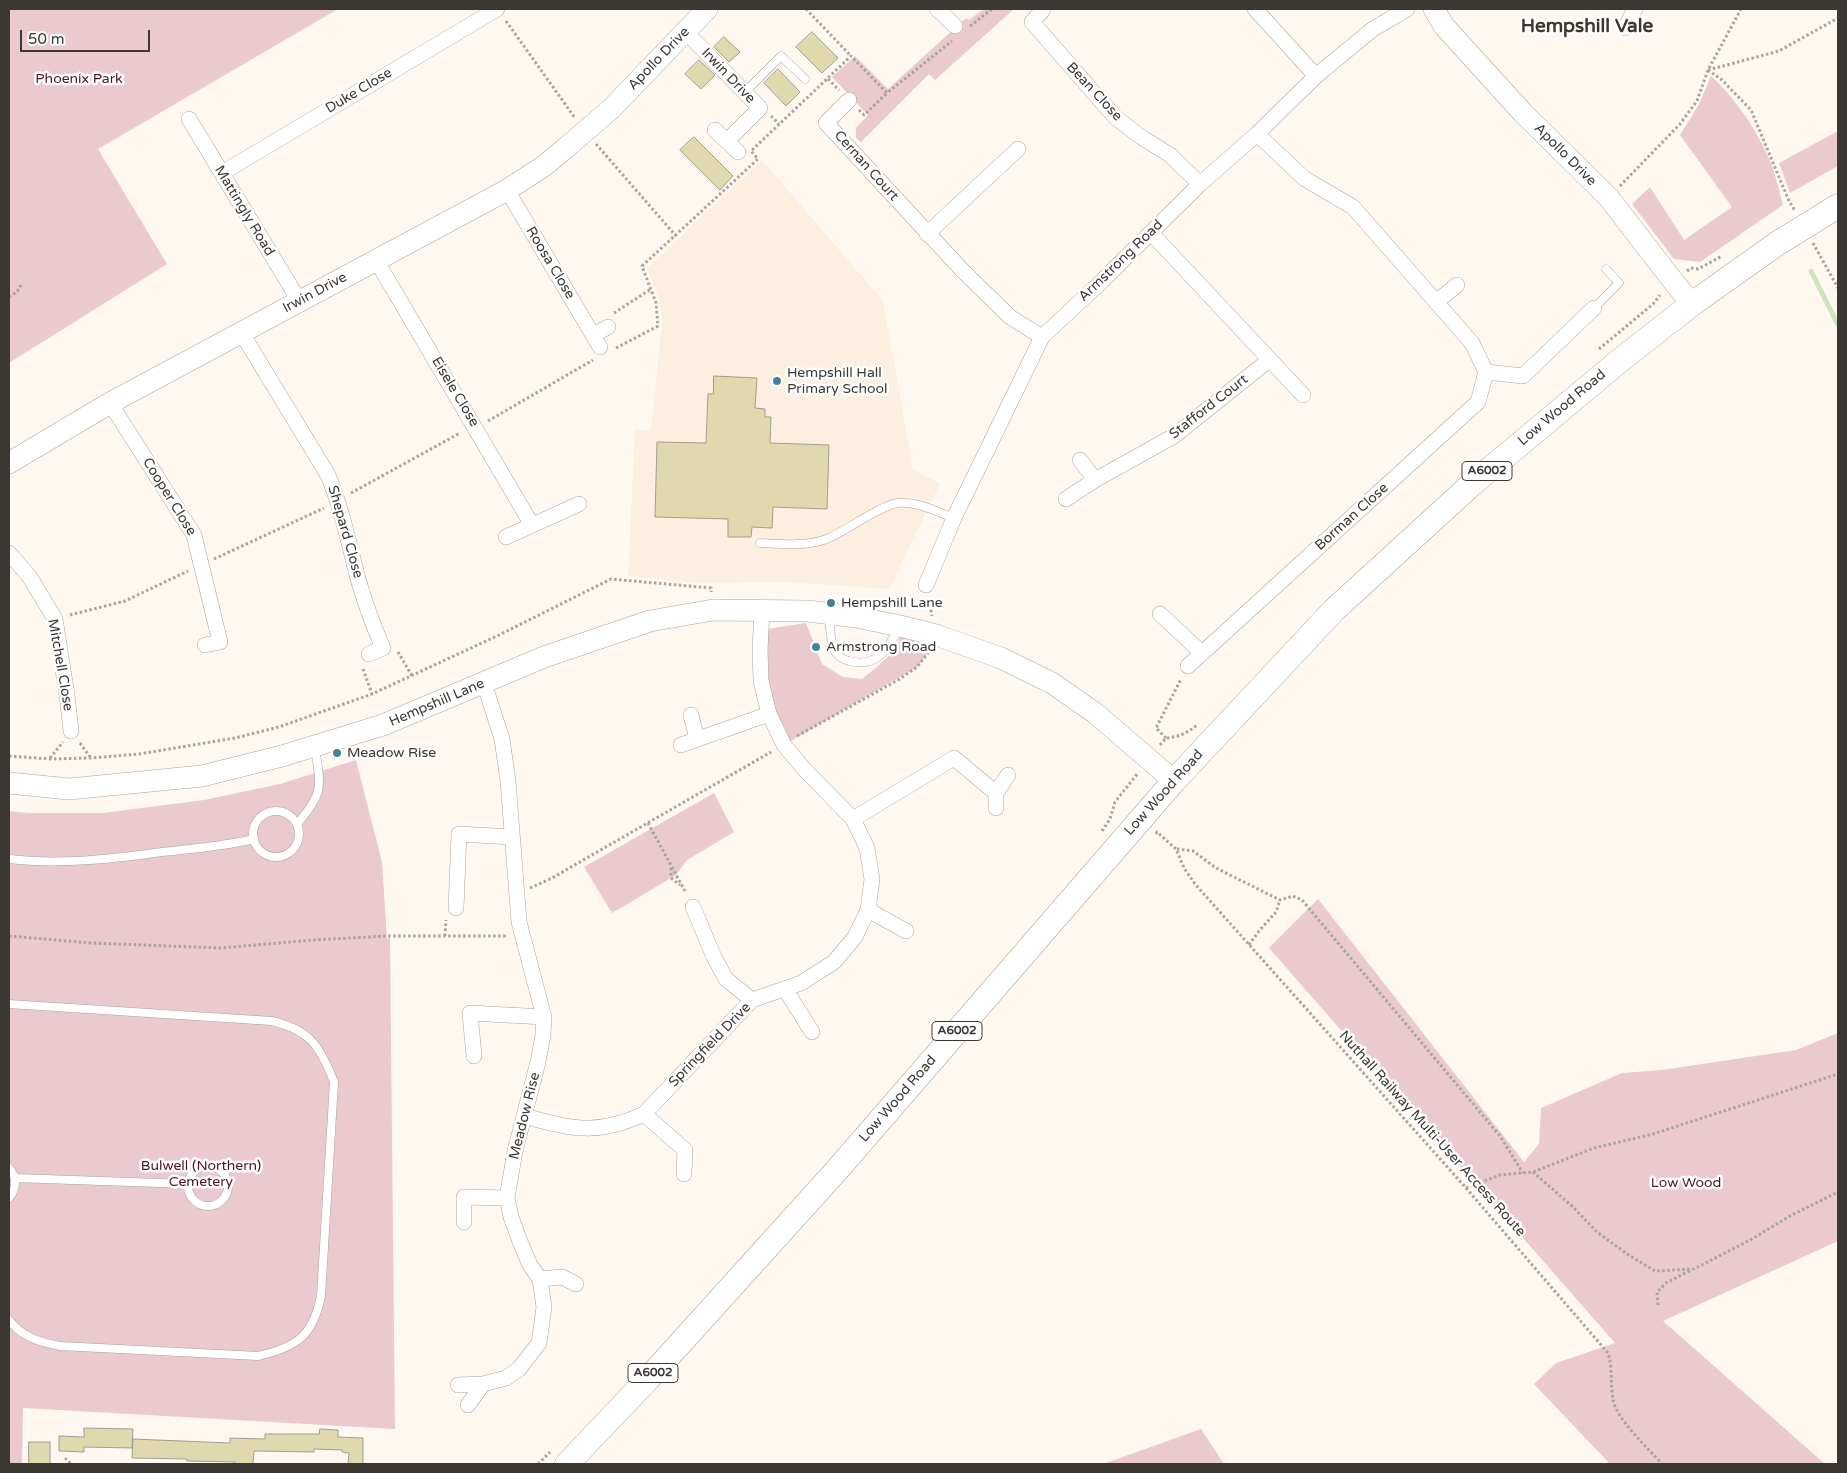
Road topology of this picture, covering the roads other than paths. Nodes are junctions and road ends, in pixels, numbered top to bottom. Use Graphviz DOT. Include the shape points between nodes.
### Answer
graph roads {
  1 [pos="707,9"];
  2 [pos="937,9"];
  3 [pos="1255,9"];
  4 [pos="1407,9"];
  5 [pos="1434,9"];
  6 [pos="1635,9"];
  7 [pos="1044,10"];
  8 [pos="500,13"];
  9 [pos="1625,28"];
  10 [pos="960,30"];
  11 [pos="685,31"];
  12 [pos="1316,76"];
  13 [pos="805,79"];
  14 [pos="744,93"];
  15 [pos="849,100"];
  16 [pos="611,108"];
  17 [pos="189,119"];
  18 [pos="715,130"];
  19 [pos="1257,134"];
  20 [pos="727,141"];
  21 [pos="1018,149"];
  22 [pos="738,152"];
  23 [pos="222,173"];
  24 [pos="1200,184"];
  25 [pos="507,190"];
  26 [pos="1838,206"];
  27 [pos="1151,232"];
  28 [pos="927,234"];
  29 [pos="376,260"];
  30 [pos="1606,269"];
  31 [pos="1457,285"];
  32 [pos="300,302"];
  33 [pos="1436,302"];
  34 [pos="1692,304"];
  35 [pos="1594,308"];
  36 [pos="608,327"];
  37 [pos="241,332"];
  38 [pos="1042,337"];
  39 [pos="1269,360"];
  40 [pos="1486,372"];
  41 [pos="1303,395"];
  42 [pos="110,404"];
  43 [pos="1080,460"];
  44 [pos="9,463"];
  45 [pos="1095,480"];
  46 [pos="1066,500"];
  47 [pos="579,504"];
  48 [pos="954,518"];
  49 [pos="532,525"];
  50 [pos="506,538"];
  51 [pos="760,543"];
  52 [pos="9,552"];
  53 [pos="926,585"];
  54 [pos="762,610"];
  55 [pos="829,613"];
  56 [pos="1160,614"];
  57 [pos="900,626"];
  58 [pos="205,645"];
  59 [pos="376,651"];
  60 [pos="1202,652"];
  61 [pos="1188,666"];
  62 [pos="484,683"];
  63 [pos="769,714"];
  64 [pos="691,715"];
  65 [pos="71,731"];
  66 [pos="697,739"];
  67 [pos="681,745"];
  68 [pos="315,746"];
  69 [pos="1008,776"];
  70 [pos="1174,781"];
  71 [pos="9,783"];
  72 [pos="853,819"];
  73 [pos="297,824"];
  74 [pos="512,837"];
  75 [pos="254,839"];
  76 [pos="9,859"];
  77 [pos="693,907"];
  78 [pos="456,908"];
  79 [pos="868,910"];
  80 [pos="906,931"];
  81 [pos="785,990"];
  82 [pos="752,1000"];
  83 [pos="9,1004"];
  84 [pos="544,1017"];
  85 [pos="812,1032"];
  86 [pos="474,1056"];
  87 [pos="644,1114"];
  88 [pos="525,1116"];
  89 [pos="9,1168"];
  90 [pos="684,1174"];
  91 [pos="15,1178"];
  92 [pos="188,1184"];
  93 [pos="9,1198"];
  94 [pos="507,1198"];
  95 [pos="464,1222"];
  96 [pos="540,1279"];
  97 [pos="576,1284"];
  98 [pos="9,1320"];
  99 [pos="483,1384"];
  100 [pos="458,1385"];
  101 [pos="468,1405"];
  102 [pos="567,1464"];
  1 -- 11 [label="street, Apollo Drive"];
  2 -- 10 [label="street"];
  3 -- 12 [label="street"];
  4 -- 12 [label="street, Armstrong Road" via="1373,29"];
  5 -- 34 [label="street, Apollo Drive" via="1444,26 1523,113 1609,198"];
  6 -- 9 [label="street"];
  7 -- 24 [label="street, Bean Close" via="1032,22 1115,117 1170,155"];
  8 -- 23 [label="street, Duke Close"];
  11 -- 14 [label="street, Irwin Drive"];
  11 -- 16 [label="street, Apollo Drive"];
  12 -- 19 [label="street, Armstrong Road"];
  13 -- 14 [label="lane" via="781,56"];
  14 -- 20 [label="street, Irwin Drive" via="760,108"];
  15 -- 28 [label="street, Cernan Court" via="826,123"];
  16 -- 25 [label="street, Irwin Drive, bridge" via="544,166"];
  17 -- 23 [label="street, Mattingly Road"];
  18 -- 20 [label="street"];
  19 -- 24 [label="street, Armstrong Road"];
  19 -- 33 [label="street" via="1305,179 1353,207"];
  20 -- 22 [label="street"];
  21 -- 28 [label="street"];
  23 -- 32 [label="street, Mattingly Road"];
  24 -- 27 [label="street, Armstrong Road"];
  25 -- 29 [label="street, Irwin Drive"];
  25 -- 36 [label="street, Roosa Close" via="602,344"];
  26 -- 34 [label="main road, Low Wood Road / A6002" via="1778,243"];
  27 -- 38 [label="street, Armstrong Road"];
  27 -- 39 [label="street"];
  28 -- 38 [label="street, Cernan Court" via="1010,317"];
  29 -- 32 [label="street, Irwin Drive"];
  29 -- 49 [label="street, Eisele Close"];
  30 -- 35 [label="lane" via="1619,283"];
  31 -- 33 [label="street"];
  32 -- 37 [label="street, Irwin Drive"];
  33 -- 40 [label="street" via="1472,343"];
  34 -- 70 [label="main road, Low Wood Road / A6002" via="1471,485 1341,604"];
  35 -- 40 [label="street" via="1523,376"];
  37 -- 42 [label="street, Irwin Drive"];
  37 -- 59 [label="street, Shepard Close" via="328,476 339,500 371,620"];
  38 -- 48 [label="street, Armstrong Road"];
  39 -- 41 [label="street"];
  39 -- 45 [label="street, Stafford Court" via="1174,436"];
  40 -- 60 [label="street, Borman Close" via="1478,402"];
  42 -- 44 [label="street, Irwin Drive"];
  42 -- 58 [label="street, Cooper Close" via="194,535 220,642"];
  43 -- 45 [label="street"];
  45 -- 46 [label="street, Stafford Court"];
  47 -- 49 [label="street"];
  48 -- 51 [label="lane" via="910,504 897,504 828,538 803,543"];
  48 -- 53 [label="street, Armstrong Road"];
  49 -- 50 [label="street"];
  52 -- 65 [label="street, Mitchell Close" via="29,576 55,619"];
  54 -- 55 [label="street, Hempshill Lane"];
  54 -- 62 [label="street, Hempshill Lane" via="712,610 650,621 544,657"];
  54 -- 63 [label="street, Springfield Drive" via="761,681"];
  55 -- 57 [label="street, Hempshill Lane"];
  55 -- 57 [label="lane" via="834,652 840,658 864,664 882,652"];
  56 -- 60 [label="street"];
  57 -- 70 [label="street, Hempshill Lane" via="1000,658 1052,684 1095,713"];
  60 -- 61 [label="street, Borman Close"];
  62 -- 68 [label="street, Hempshill Lane" via="384,725"];
  62 -- 74 [label="street, Meadow Rise" via="502,739"];
  63 -- 66 [label="street"];
  63 -- 72 [label="street, Springfield Drive" via="784,745"];
  64 -- 66 [label="street"];
  66 -- 67 [label="street"];
  68 -- 71 [label="street, Hempshill Lane" via="202,776 69,790"];
  68 -- 73 [label="lane" via="320,782 318,797"];
  69 -- 72 [label="street" via="996,801 954,758"];
  70 -- 102 [label="main road, Low Wood Road / A6002" via="837,1170"];
  72 -- 79 [label="street, Springfield Drive" via="867,848 872,879"];
  73 -- 75 [label="lane" via="281,811 271,812 256,824"];
  73 -- 75 [label="lane" via="297,844 281,856 262,852"];
  74 -- 78 [label="street" via="459,834"];
  74 -- 84 [label="street, Meadow Rise" via="519,922"];
  75 -- 76 [label="lane" via="122,857 68,861"];
  77 -- 82 [label="street" via="726,979"];
  79 -- 80 [label="street"];
  79 -- 81 [label="street, Springfield Drive" via="855,937 834,962"];
  81 -- 82 [label="street, Springfield Drive"];
  81 -- 85 [label="street"];
  82 -- 87 [label="street, Springfield Drive"];
  83 -- 98 [label="lane" via="272,1020 288,1024 315,1044 334,1082 321,1296 316,1318 298,1341 258,1356 60,1346 23,1335"];
  84 -- 86 [label="street" via="470,1013"];
  84 -- 88 [label="street, Meadow Rise"];
  87 -- 88 [label="street, Springfield Drive" via="624,1124 594,1129 562,1127"];
  87 -- 90 [label="street" via="685,1150"];
  88 -- 94 [label="street, Meadow Rise"];
  89 -- 91 [label="lane"];
  91 -- 92 [label="lane"];
  91 -- 93 [label="lane"];
  92 -- 92 [label="lane" via="192,1173 209,1165 225,1174 228,1191 217,1205 208,1207 192,1198"];
  94 -- 95 [label="street" via="464,1197"];
  94 -- 96 [label="street, Meadow Rise" via="521,1244"];
  96 -- 97 [label="street" via="562,1277"];
  96 -- 99 [label="street, Meadow Rise" via="544,1307 539,1343 519,1368 506,1378"];
  99 -- 100 [label="street, Meadow Rise"];
  99 -- 101 [label="street"];
}
